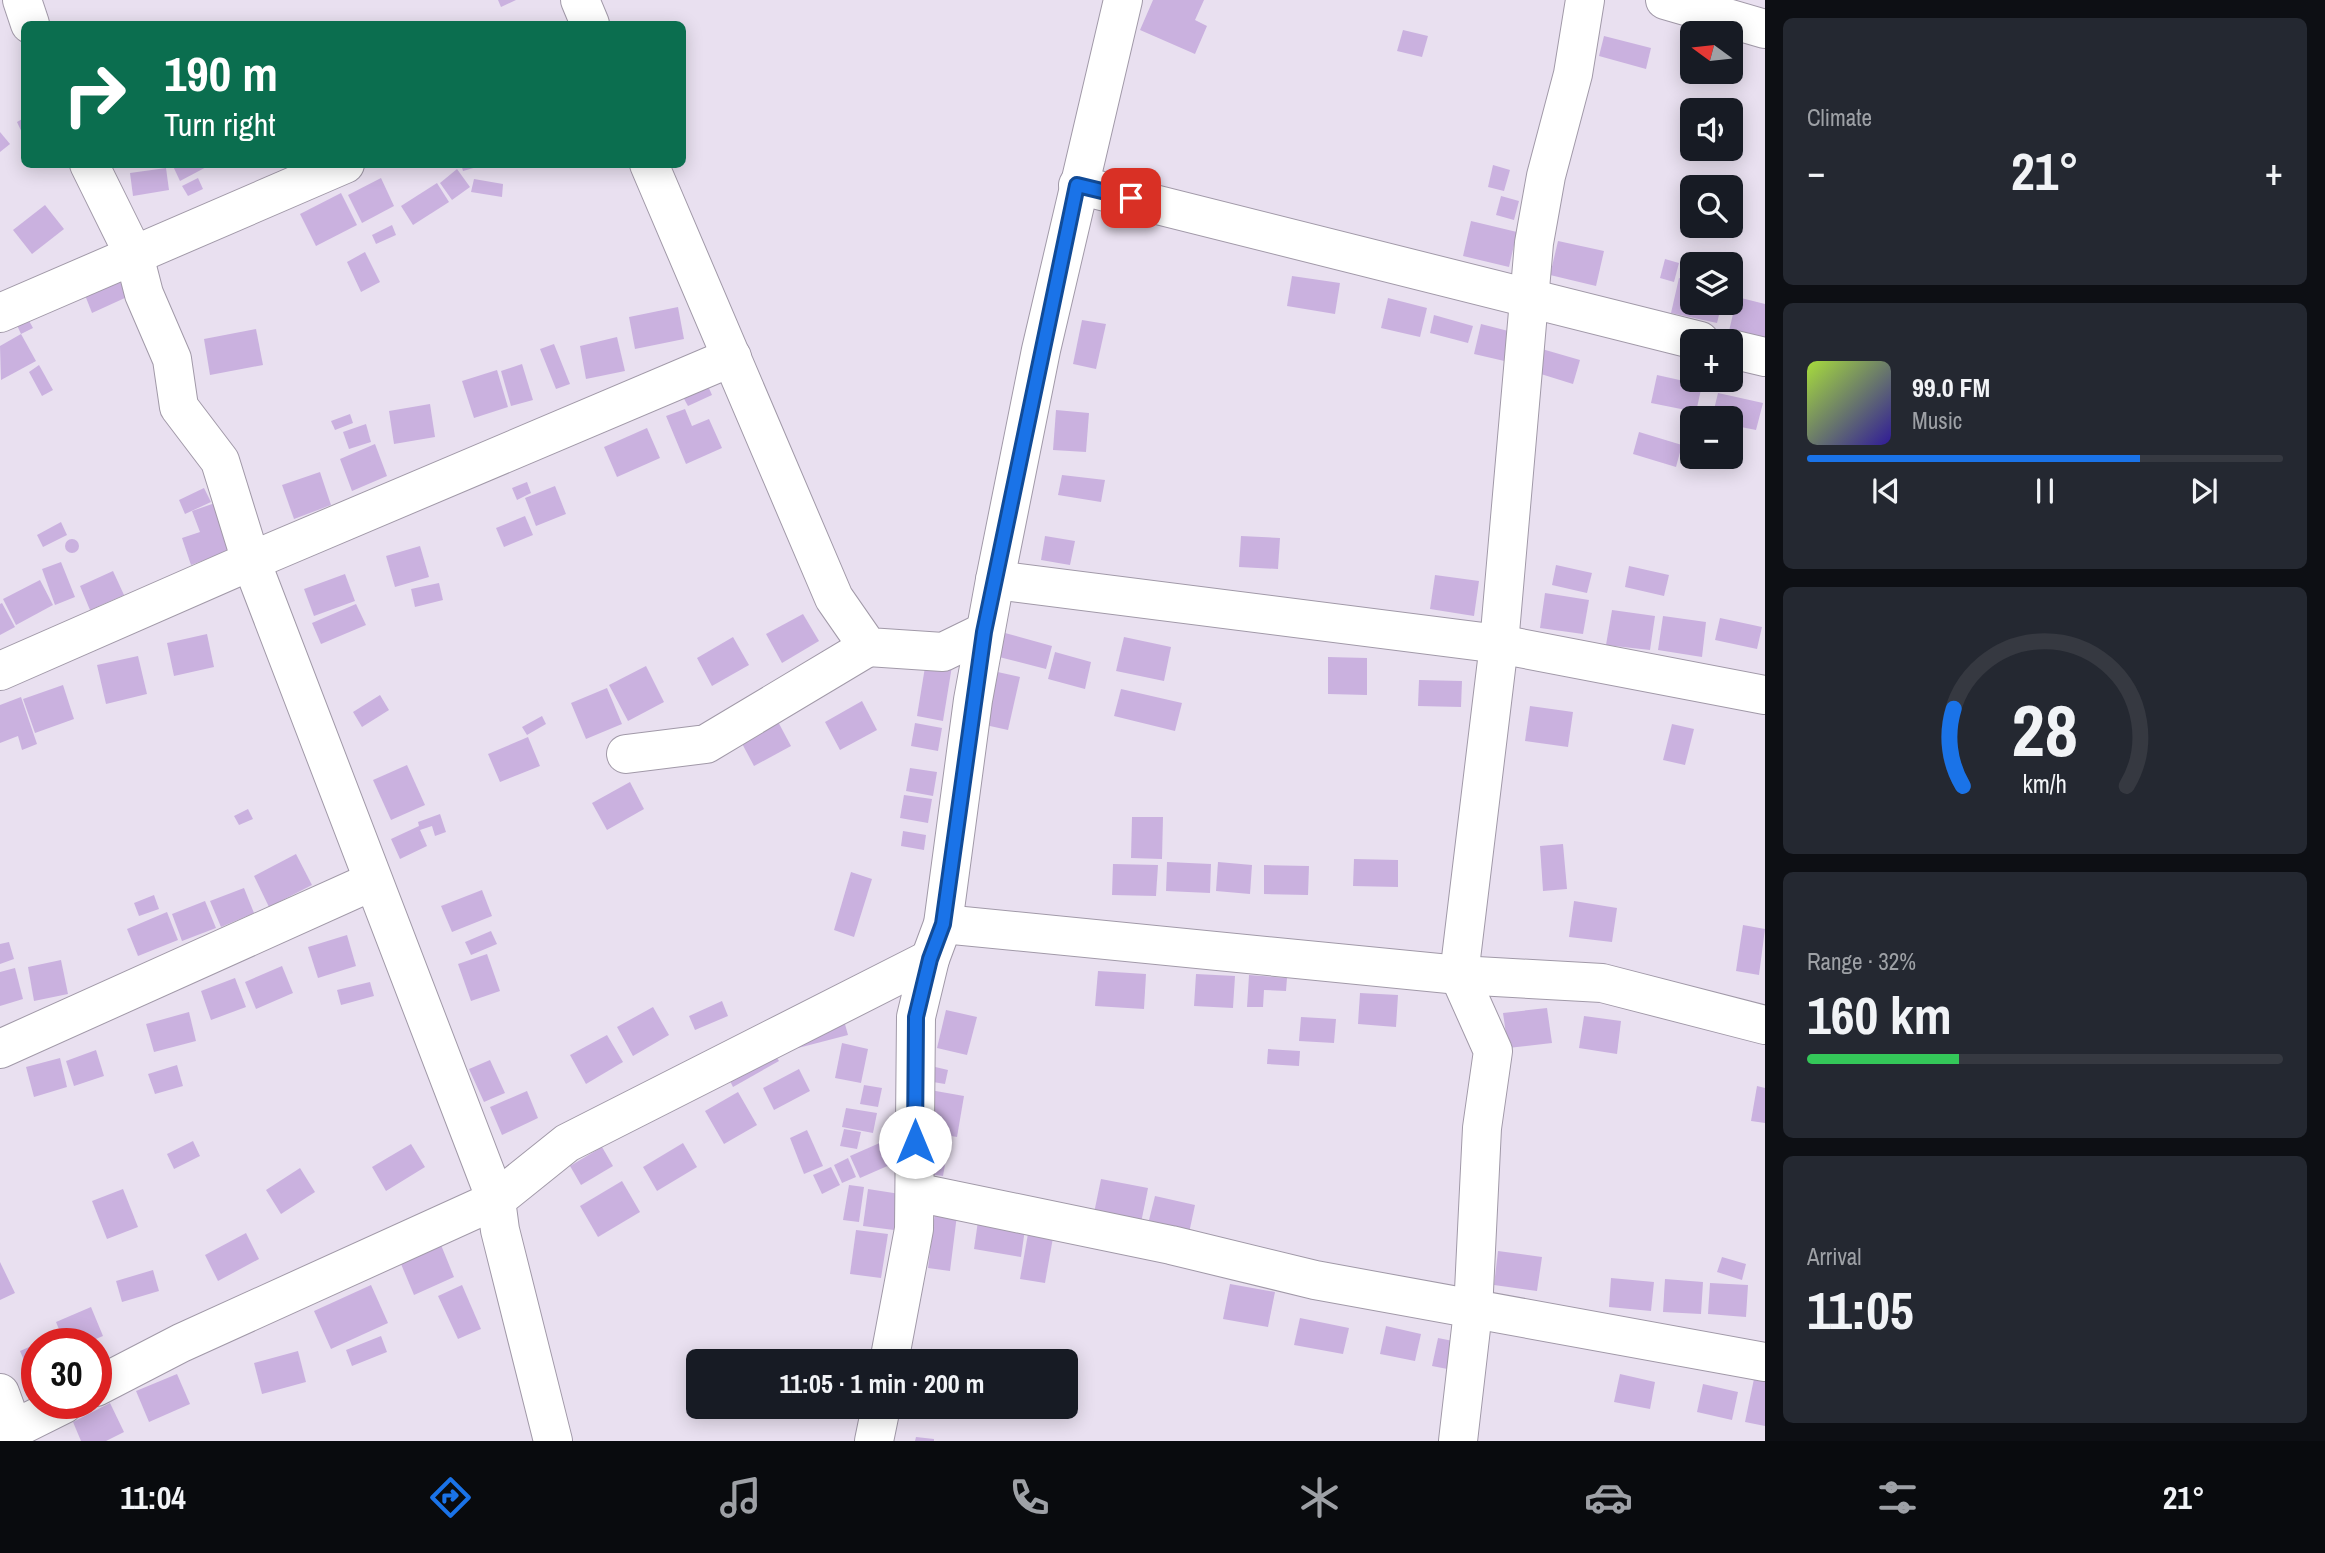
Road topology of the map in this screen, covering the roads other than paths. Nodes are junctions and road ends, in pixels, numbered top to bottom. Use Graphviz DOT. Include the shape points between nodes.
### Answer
graph roads {
  1 [pos="22,0"];
  2 [pos="580,0"];
  3 [pos="1123,0"];
  4 [pos="1585,0"];
  5 [pos="1665,0"];
  6 [pos="29,21"];
  7 [pos="589,21"];
  8 [pos="1765,29"];
  9 [pos="91,168"];
  10 [pos="336,168"];
  11 [pos="651,168"];
  12 [pos="1077,185"];
  13 [pos="134,255"];
  14 [pos="1531,299"];
  15 [pos="0,313"];
  16 [pos="1680,336"];
  17 [pos="1743,352"];
  18 [pos="732,358"];
  19 [pos="1765,358"];
  20 [pos="251,561"];
  21 [pos="995,580"];
  22 [pos="984,632"];
  23 [pos="1499,645"];
  24 [pos="867,647"];
  25 [pos="0,671"];
  26 [pos="1765,695"];
  27 [pos="626,754"];
  28 [pos="373,881"];
  29 [pos="937,941"];
  30 [pos="1460,975"];
  31 [pos="1765,1025"];
  32 [pos="0,1049"];
  33 [pos="915,1192"];
  34 [pos="496,1200"];
  35 [pos="1473,1311"];
  36 [pos="891,1349"];
  37 [pos="1765,1362"];
  38 [pos="112,1379"];
  39 [pos="0,1393"];
  40 [pos="35,1419"];
  41 [pos="879,1419"];
  42 [pos="7,1433"];
  43 [pos="553,1441"];
  44 [pos="874,1441"];
  45 [pos="1458,1441"];
  1 -- 6 [label="street"];
  2 -- 7 [label="street"];
  3 -- 12 [label="street"];
  4 -- 14 [label="street" via="1573,74 1546,176 1534,243"];
  5 -- 8 [label="street"];
  9 -- 13 [label="street"];
  10 -- 13 [label="street"];
  11 -- 18 [label="street"];
  12 -- 14 [label="street"];
  12 -- 21 [label="street"];
  13 -- 15 [label="street"];
  13 -- 20 [label="street" via="144,294 173,359 179,407 220,461"];
  14 -- 16 [label="street"];
  14 -- 23 [label="street"];
  17 -- 19 [label="street"];
  18 -- 20 [label="street"];
  18 -- 24 [label="street" via="834,598"];
  20 -- 25 [label="street"];
  20 -- 28 [label="street"];
  21 -- 22 [label="street"];
  21 -- 23 [label="street"];
  22 -- 24 [label="street" via="943,652"];
  22 -- 29 [label="street"];
  23 -- 26 [label="street"];
  23 -- 30 [label="street"];
  24 -- 27 [label="street" via="706,744"];
  28 -- 32 [label="street"];
  28 -- 34 [label="street"];
  29 -- 30 [label="street"];
  29 -- 33 [label="street" via="916,1017"];
  29 -- 34 [label="street" via="567,1143"];
  30 -- 31 [label="street" via="1602,983"];
  30 -- 35 [label="street" via="1493,1051 1482,1128"];
  33 -- 35 [label="street"];
  33 -- 36 [label="street" via="914,1229"];
  34 -- 38 [label="street"];
  34 -- 43 [label="street" via="499,1230"];
  35 -- 37 [label="street"];
  35 -- 45 [label="street"];
  39 -- 42 [label="street"];
  40 -- 42 [label="street"];
  41 -- 44 [label="street"];
}
